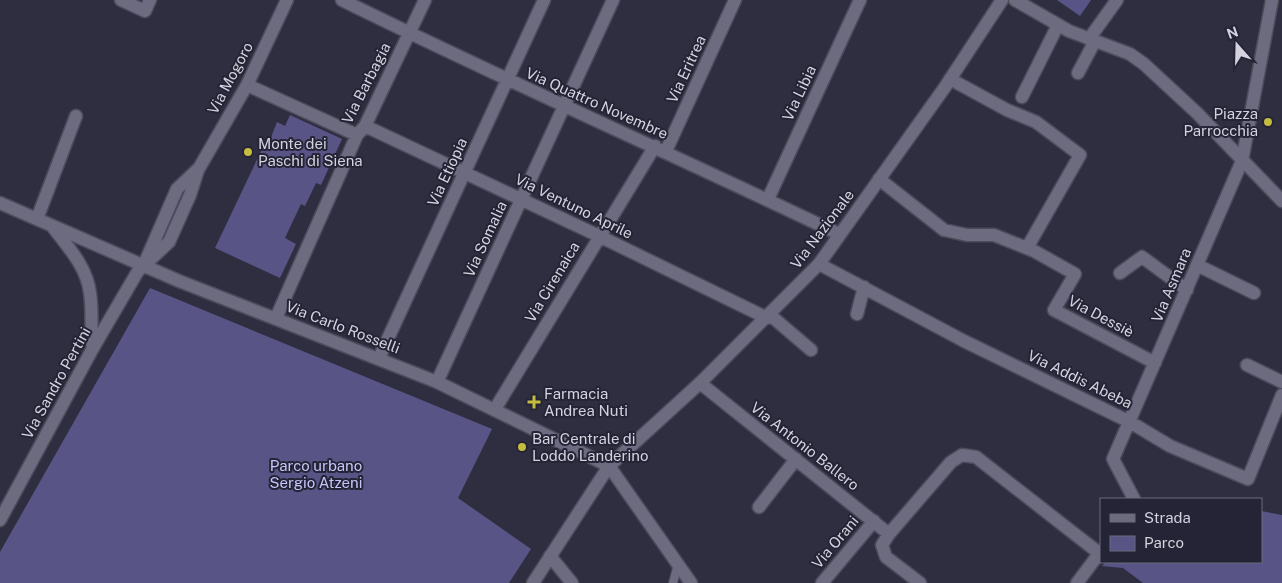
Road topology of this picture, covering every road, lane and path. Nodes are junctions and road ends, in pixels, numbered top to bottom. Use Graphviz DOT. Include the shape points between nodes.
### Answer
graph roads {
  1 [pos="121,0"];
  2 [pos="287,0"];
  3 [pos="342,0"];
  4 [pos="425,0"];
  5 [pos="544,0"];
  6 [pos="613,0"];
  7 [pos="735,0"];
  8 [pos="860,0"];
  9 [pos="1002,0"];
  10 [pos="1015,0"];
  11 [pos="1117,0"];
  12 [pos="1272,0"];
  13 [pos="147,5"];
  14 [pos="1058,25"];
  15 [pos="410,34"];
  16 [pos="1092,40"];
  17 [pos="1078,73"];
  18 [pos="950,79"];
  19 [pos="508,80"];
  20 [pos="247,85"];
  21 [pos="1022,97"];
  22 [pos="565,106"];
  23 [pos="76,116"];
  24 [pos="361,131"];
  25 [pos="660,149"];
  26 [pos="1242,161"];
  27 [pos="464,172"];
  28 [pos="879,179"];
  29 [pos="522,199"];
  30 [pos="768,199"];
  31 [pos="1282,202"];
  32 [pos="0,203"];
  33 [pos="38,219"];
  34 [pos="56,226"];
  35 [pos="839,234"];
  36 [pos="599,236"];
  37 [pos="1027,248"];
  38 [pos="819,264"];
  39 [pos="145,265"];
  40 [pos="1198,265"];
  41 [pos="1120,273"];
  42 [pos="864,287"];
  43 [pos="1187,290"];
  44 [pos="1254,293"];
  45 [pos="857,314"];
  46 [pos="769,316"];
  47 [pos="276,318"];
  48 [pos="93,348"];
  49 [pos="811,350"];
  50 [pos="379,358"];
  51 [pos="1155,363"];
  52 [pos="1247,365"];
  53 [pos="437,382"];
  54 [pos="1282,382"];
  55 [pos="700,383"];
  56 [pos="1282,395"];
  57 [pos="495,409"];
  58 [pos="1130,422"];
  59 [pos="796,459"];
  60 [pos="609,466"];
  61 [pos="1132,494"];
  62 [pos="759,507"];
  63 [pos="0,520"];
  64 [pos="874,521"];
  65 [pos="889,534"];
  66 [pos="1100,552"];
  67 [pos="550,556"];
  68 [pos="678,564"];
  69 [pos="533,583"];
  70 [pos="572,583"];
  71 [pos="673,583"];
  72 [pos="691,583"];
  73 [pos="822,583"];
  74 [pos="920,583"];
  75 [pos="1077,583"];
  1 -- 13 [label="street"];
  2 -- 20 [label="street, Via Mogoro"];
  3 -- 15 [label="street, Via Quattro Novembre"];
  4 -- 15 [label="street, Via Barbagia"];
  5 -- 19 [label="street, Via Etiopia"];
  6 -- 22 [label="street, Via Somalia"];
  7 -- 25 [label="street, Via Eritrea"];
  8 -- 30 [label="street, Via Libia"];
  9 -- 18 [label="street, Via Nazionale"];
  10 -- 14 [label="street"];
  11 -- 16 [label="street"];
  12 -- 26 [label="street, Via Asmara"];
  14 -- 16 [label="street"];
  14 -- 21 [label="street"];
  15 -- 19 [label="street, Via Quattro Novembre"];
  15 -- 24 [label="street, Via Barbagia"];
  16 -- 17 [label="street"];
  16 -- 26 [label="street" via="1130,54 1144,64"];
  18 -- 28 [label="street, Via Nazionale"];
  18 -- 37 [label="street" via="1036,122 1080,155"];
  19 -- 22 [label="street, Via Quattro Novembre"];
  19 -- 27 [label="street, Via Etiopia"];
  20 -- 24 [label="street, Via Ventuno Aprile"];
  20 -- 39 [label="street, Via Mogoro" via="198,170 177,189"];
  22 -- 25 [label="street, Via Quattro Novembre"];
  22 -- 29 [label="street, Via Somalia"];
  23 -- 33 [label="street"];
  24 -- 27 [label="street, Via Ventuno Aprile"];
  24 -- 47 [label="street, Via Barbagia"];
  25 -- 30 [label="street, Via Quattro Novembre"];
  25 -- 36 [label="street, Via Cirenaica"];
  26 -- 31 [label="street"];
  26 -- 40 [label="street, Via Asmara"];
  27 -- 29 [label="street, Via Ventuno Aprile"];
  27 -- 50 [label="street, Via Etiopia"];
  28 -- 35 [label="street, Via Nazionale"];
  28 -- 37 [label="street, Via Dessiè" via="944,230 967,235 994,235"];
  29 -- 36 [label="street, Via Ventuno Aprile"];
  29 -- 53 [label="street, Via Somalia"];
  30 -- 35 [label="street, Via Quattro Novembre"];
  32 -- 33 [label="street, Via Carlo Rosselli"];
  33 -- 34 [label="street, Via Carlo Rosselli"];
  34 -- 39 [label="street, Via Carlo Rosselli"];
  34 -- 48 [label="street" via="86,278 90,292"];
  35 -- 38 [label="street, Via Nazionale"];
  36 -- 46 [label="street, Via Ventuno Aprile"];
  36 -- 57 [label="street, Via Cirenaica"];
  37 -- 51 [label="street, Via Dessiè" via="1075,274 1054,310"];
  38 -- 42 [label="street, Via Addis Abeba"];
  38 -- 46 [label="street, Via Nazionale"];
  39 -- 47 [label="street, Via Carlo Rosselli"];
  39 -- 48 [label="street, Via Sandro Pertini" via="138,271"];
  40 -- 43 [label="street, Via Asmara"];
  40 -- 44 [label="street"];
  41 -- 43 [label="street" via="1142,257"];
  42 -- 45 [label="street"];
  42 -- 58 [label="street, Via Addis Abeba" via="964,341"];
  43 -- 51 [label="street, Via Asmara"];
  46 -- 49 [label="street, Via Ventuno Aprile"];
  46 -- 55 [label="street, Via Nazionale"];
  47 -- 50 [label="street, Via Carlo Rosselli"];
  48 -- 63 [label="street, Via Sandro Pertini"];
  50 -- 53 [label="street, Via Carlo Rosselli"];
  51 -- 58 [label="street, Via Asmara"];
  52 -- 54 [label="street"];
  53 -- 57 [label="street, Via Carlo Rosselli"];
  55 -- 59 [label="street, Via Antonio Ballero"];
  55 -- 60 [label="street, Via Nazionale"];
  56 -- 58 [label="street, Via Addis Abeba" via="1248,479 1170,446"];
  57 -- 60 [label="street, Via Carlo Rosselli"];
  58 -- 61 [label="street, Via Asmara" via="1113,459"];
  59 -- 62 [label="street"];
  59 -- 64 [label="street, Via Antonio Ballero"];
  60 -- 67 [label="street, Via Nazionale"];
  60 -- 68 [label="street"];
  64 -- 65 [label="street, Via Antonio Ballero"];
  64 -- 73 [label="street, Via Orani"];
  65 -- 66 [label="street" via="956,457 962,455 976,457"];
  65 -- 74 [label="street" via="882,550 886,558"];
  66 -- 75 [label="street"];
  67 -- 69 [label="street, Via Nazionale"];
  67 -- 70 [label="street"];
  68 -- 71 [label="lane"];
  68 -- 72 [label="street"];
}
